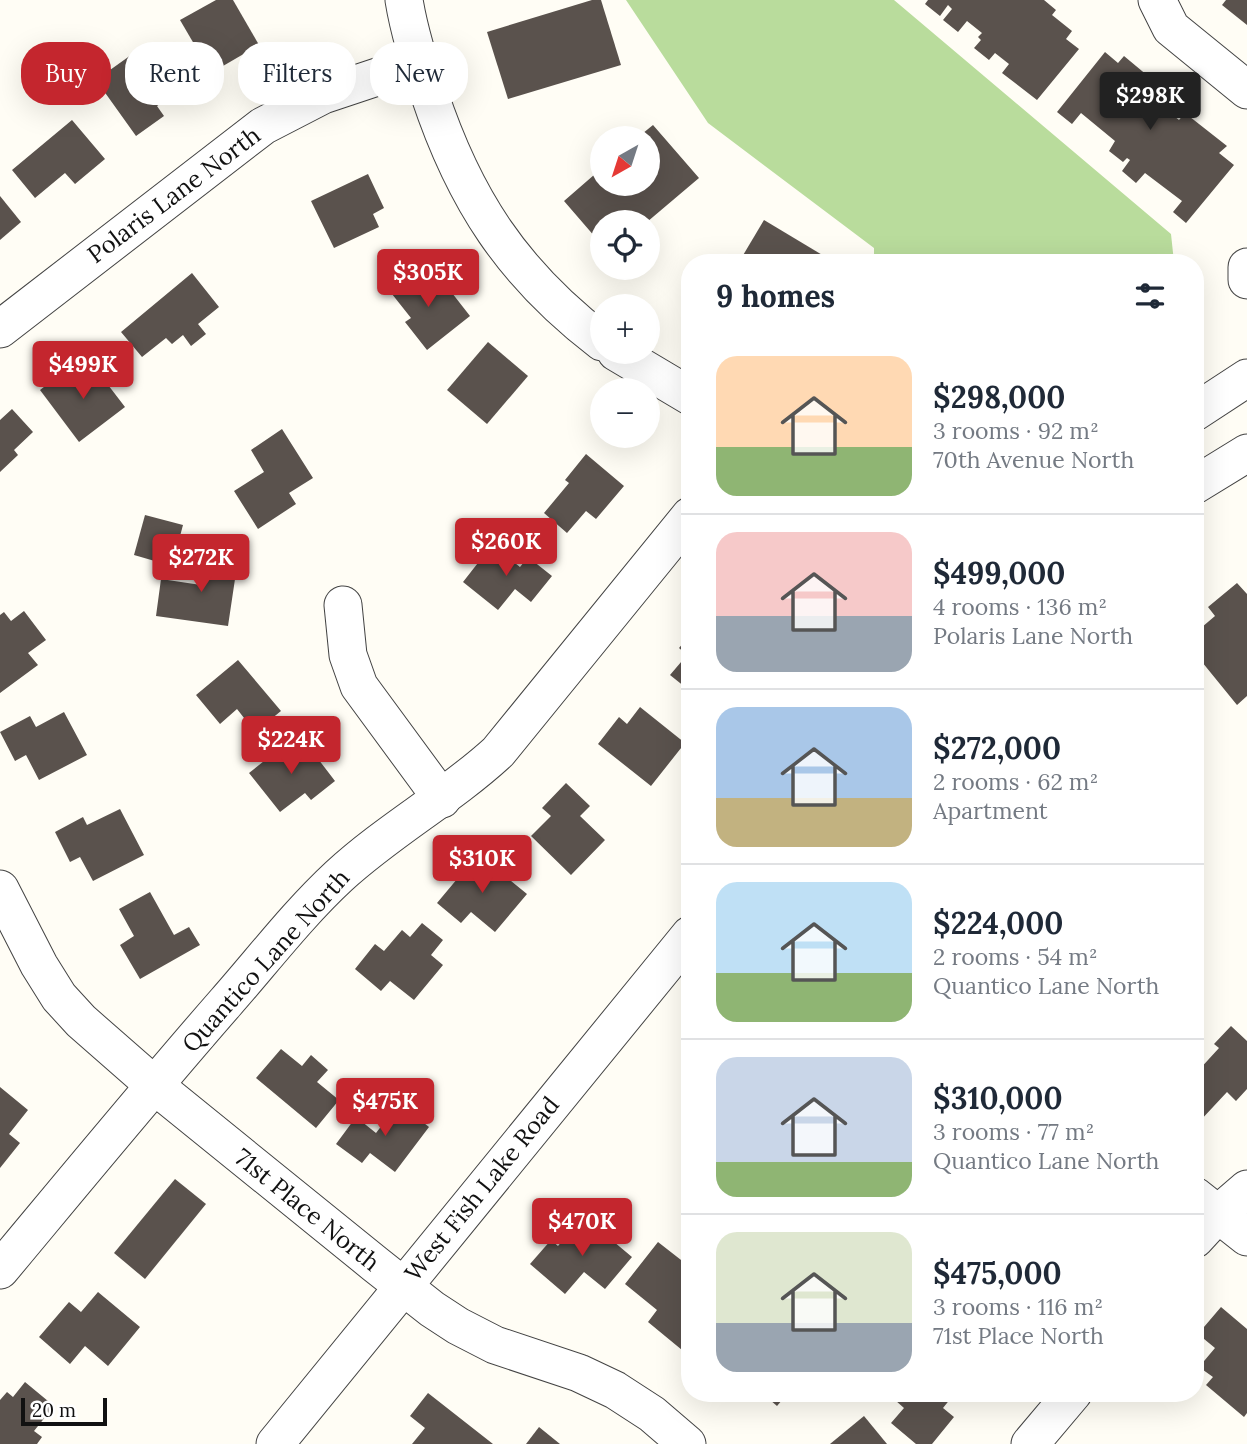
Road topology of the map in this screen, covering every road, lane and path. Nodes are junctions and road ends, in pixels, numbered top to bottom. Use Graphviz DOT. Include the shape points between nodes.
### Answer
graph roads {
  1 [pos="404,0"];
  2 [pos="1157,0"];
  3 [pos="414,42"];
  4 [pos="370,79"];
  5 [pos="1247,90"];
  6 [pos="433,105"];
  7 [pos="1247,267"];
  8 [pos="1247,280"];
  9 [pos="0,329"];
  10 [pos="590,333"];
  11 [pos="636,364"];
  12 [pos="1247,378"];
  13 [pos="681,391"];
  14 [pos="1204,406"];
  15 [pos="1247,453"];
  16 [pos="1204,479"];
  17 [pos="681,527"];
  18 [pos="343,605"];
  19 [pos="442,799"];
  20 [pos="0,889"];
  21 [pos="681,946"];
  22 [pos="154,1085"];
  23 [pos="1247,1189"];
  24 [pos="1204,1215"];
  25 [pos="1204,1216"];
  26 [pos="1247,1237"];
  27 [pos="0,1269"];
  28 [pos="403,1287"];
  29 [pos="1065,1402"];
  30 [pos="275,1444"];
  31 [pos="687,1444"];
  32 [pos="1030,1444"];
  1 -- 3 [label="street"];
  2 -- 5 [label="street" via="1171,28"];
  4 -- 9 [label="street, Polaris Lane North" via="323,94 263,126"];
  6 -- 10 [label="street" via="480,212 508,253"];
  7 -- 8 [label="street"];
  11 -- 13 [label="street"];
  12 -- 14 [label="street"];
  15 -- 16 [label="street"];
  17 -- 19 [label="street, Quantico Lane North" via="498,752"];
  18 -- 19 [label="street" via="348,655 359,686"];
  19 -- 22 [label="street, Quantico Lane North" via="370,851 311,903"];
  20 -- 22 [label="street, 71st Place North" via="59,997"];
  21 -- 28 [label="street, West Fish Lake Road"];
  22 -- 27 [label="street, Quantico Lane North"];
  22 -- 28 [label="street, 71st Place North"];
  23 -- 24 [label="street"];
  25 -- 26 [label="street"];
  28 -- 30 [label="street, West Fish Lake Road"];
  28 -- 31 [label="street, 71st Place North" via="495,1345 615,1390"];
  29 -- 32 [label="street"];
}
